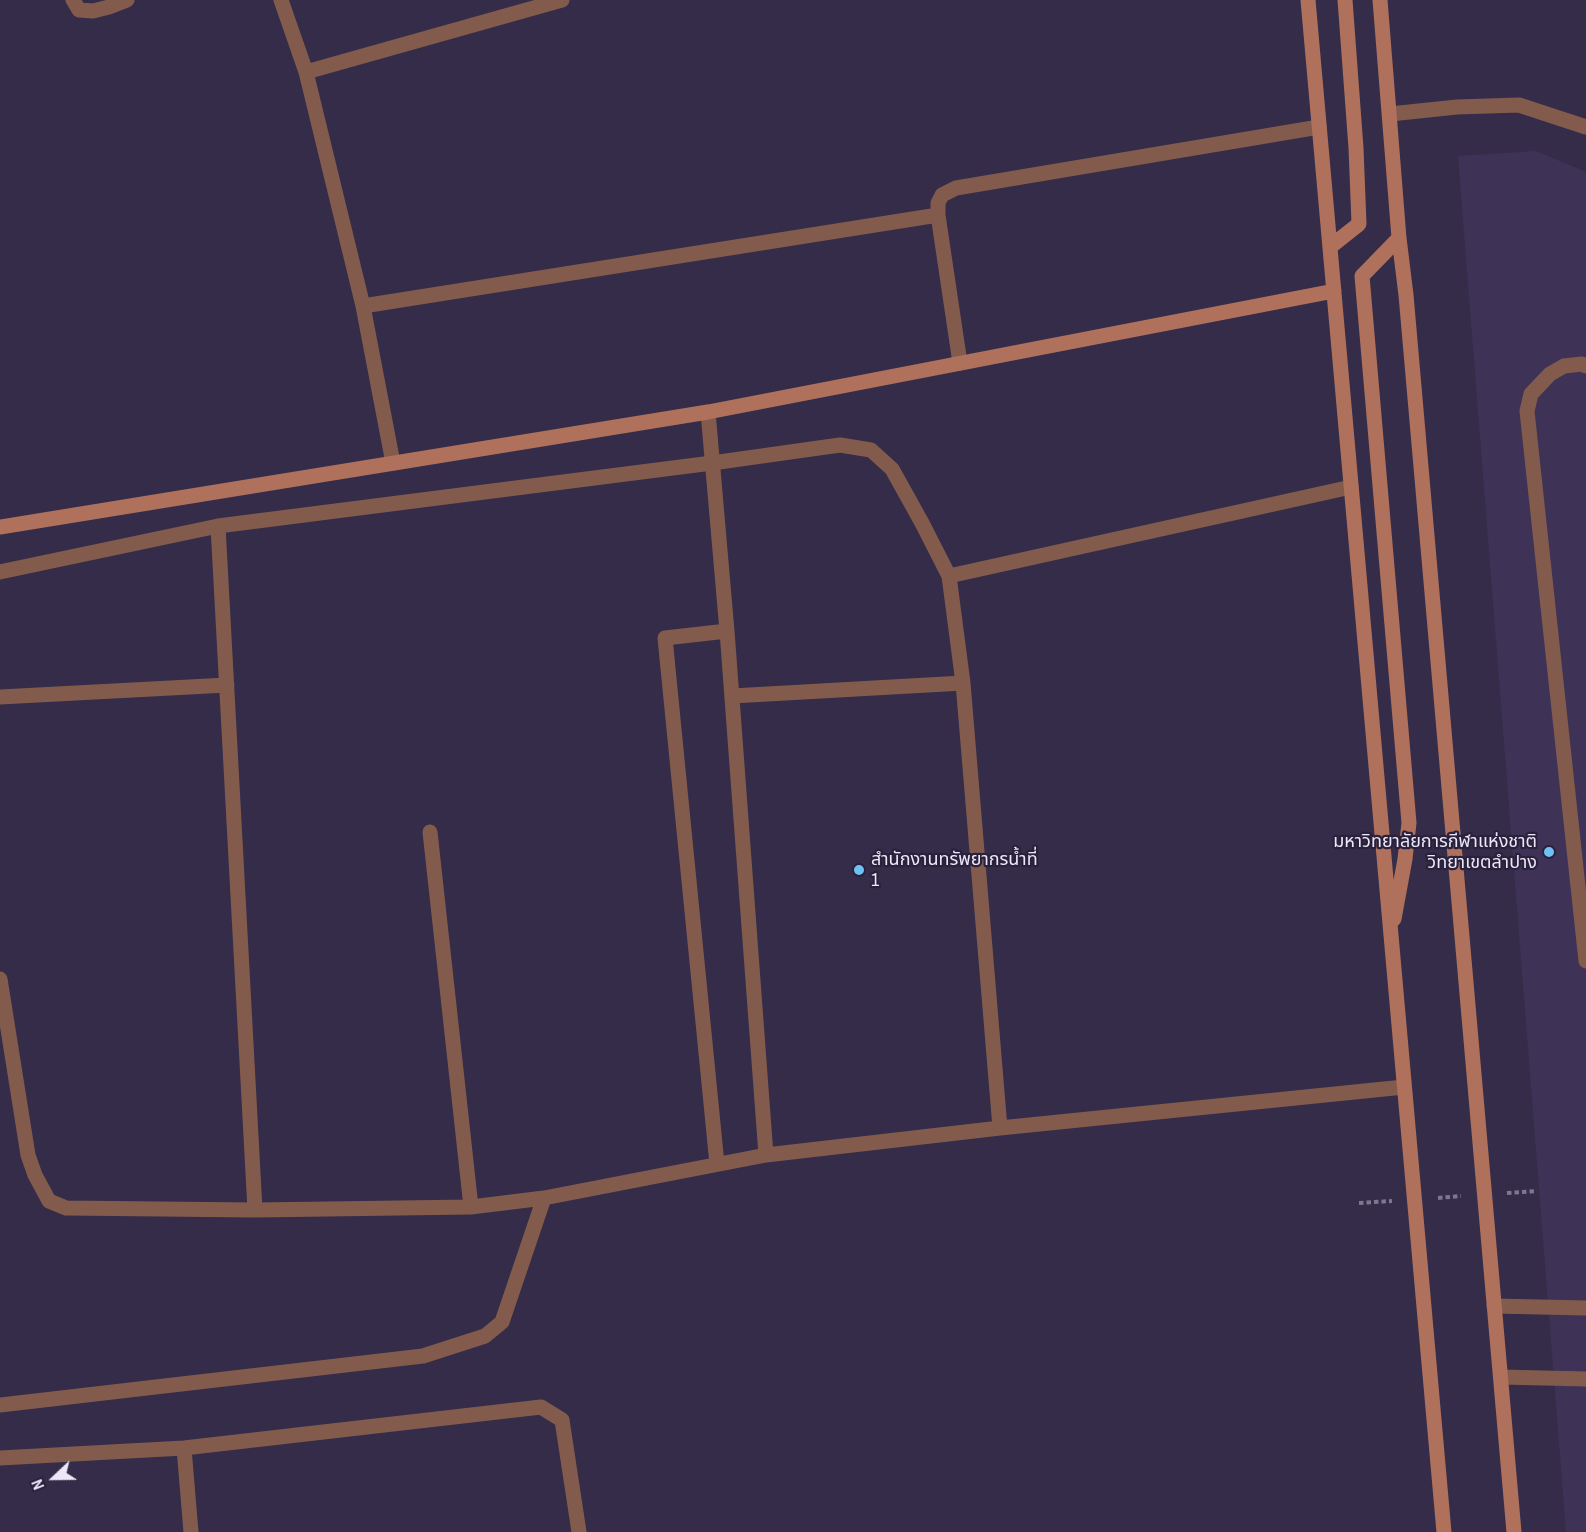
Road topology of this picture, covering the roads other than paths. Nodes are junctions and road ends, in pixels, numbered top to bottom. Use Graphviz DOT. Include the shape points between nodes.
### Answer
graph roads {
  1 [pos="73,0"];
  2 [pos="127,0"];
  3 [pos="281,0"];
  4 [pos="562,0"];
  5 [pos="1308,0"];
  6 [pos="1345,0"];
  7 [pos="1380,0"];
  8 [pos="306,72"];
  9 [pos="1390,114"];
  10 [pos="1319,127"];
  11 [pos="1586,127"];
  12 [pos="938,215"];
  13 [pos="1399,238"];
  14 [pos="1330,247"];
  15 [pos="1334,291"];
  16 [pos="363,306"];
  17 [pos="960,363"];
  18 [pos="1586,366"];
  19 [pos="708,412"];
  20 [pos="393,463"];
  21 [pos="712,463"];
  22 [pos="1351,487"];
  23 [pos="218,526"];
  24 [pos="0,527"];
  25 [pos="0,572"];
  26 [pos="949,576"];
  27 [pos="727,631"];
  28 [pos="963,683"];
  29 [pos="227,685"];
  30 [pos="732,696"];
  31 [pos="0,698"];
  32 [pos="430,832"];
  33 [pos="1390,937"];
  34 [pos="1586,961"];
  35 [pos="0,979"];
  36 [pos="1404,1088"];
  37 [pos="1000,1128"];
  38 [pos="766,1155"];
  39 [pos="717,1164"];
  40 [pos="544,1198"];
  41 [pos="471,1207"];
  42 [pos="255,1210"];
  43 [pos="1494,1306"];
  44 [pos="1586,1308"];
  45 [pos="1501,1377"];
  46 [pos="1586,1379"];
  47 [pos="0,1405"];
  48 [pos="184,1448"];
  49 [pos="0,1458"];
  50 [pos="191,1532"];
  51 [pos="579,1532"];
  52 [pos="1444,1532"];
  53 [pos="1514,1532"];
  1 -- 2 [label="street" via="79,10 93,11"];
  3 -- 8 [label="street"];
  4 -- 8 [label="street"];
  5 -- 10 [label="main road"];
  6 -- 14 [label="main road" via="1359,224"];
  7 -- 9 [label="main road"];
  8 -- 16 [label="street"];
  9 -- 11 [label="street" via="1519,105"];
  9 -- 13 [label="main road"];
  10 -- 12 [label="street" via="956,188 942,195"];
  10 -- 14 [label="main road"];
  12 -- 16 [label="street"];
  12 -- 17 [label="street"];
  13 -- 33 [label="main road" via="1362,276 1409,823"];
  13 -- 43 [label="main road"];
  14 -- 15 [label="main road"];
  15 -- 17 [label="main road"];
  15 -- 22 [label="main road"];
  16 -- 20 [label="street"];
  17 -- 19 [label="main road"];
  18 -- 34 [label="street" via="1564,366 1550,374 1531,394 1527,411"];
  19 -- 20 [label="main road"];
  19 -- 21 [label="street"];
  20 -- 24 [label="main road"];
  21 -- 23 [label="street"];
  21 -- 26 [label="street" via="840,444 871,450 892,469"];
  21 -- 27 [label="street"];
  22 -- 26 [label="street"];
  22 -- 33 [label="main road"];
  23 -- 25 [label="street"];
  23 -- 29 [label="street"];
  26 -- 28 [label="street"];
  27 -- 30 [label="street"];
  27 -- 39 [label="street" via="664,638"];
  28 -- 30 [label="street"];
  28 -- 37 [label="street"];
  29 -- 31 [label="street"];
  29 -- 42 [label="street"];
  30 -- 38 [label="street"];
  32 -- 41 [label="street"];
  33 -- 36 [label="main road"];
  35 -- 42 [label="street" via="28,1155 48,1201 66,1208"];
  36 -- 37 [label="street"];
  36 -- 52 [label="main road"];
  37 -- 38 [label="street"];
  38 -- 39 [label="street"];
  39 -- 40 [label="street"];
  40 -- 41 [label="street"];
  40 -- 47 [label="street" via="502,1322 485,1336 423,1356"];
  41 -- 42 [label="street"];
  43 -- 44 [label="street"];
  43 -- 45 [label="main road"];
  45 -- 46 [label="street"];
  45 -- 53 [label="main road"];
  48 -- 49 [label="street"];
  48 -- 50 [label="street"];
  48 -- 51 [label="street" via="541,1407 562,1420"];
}
